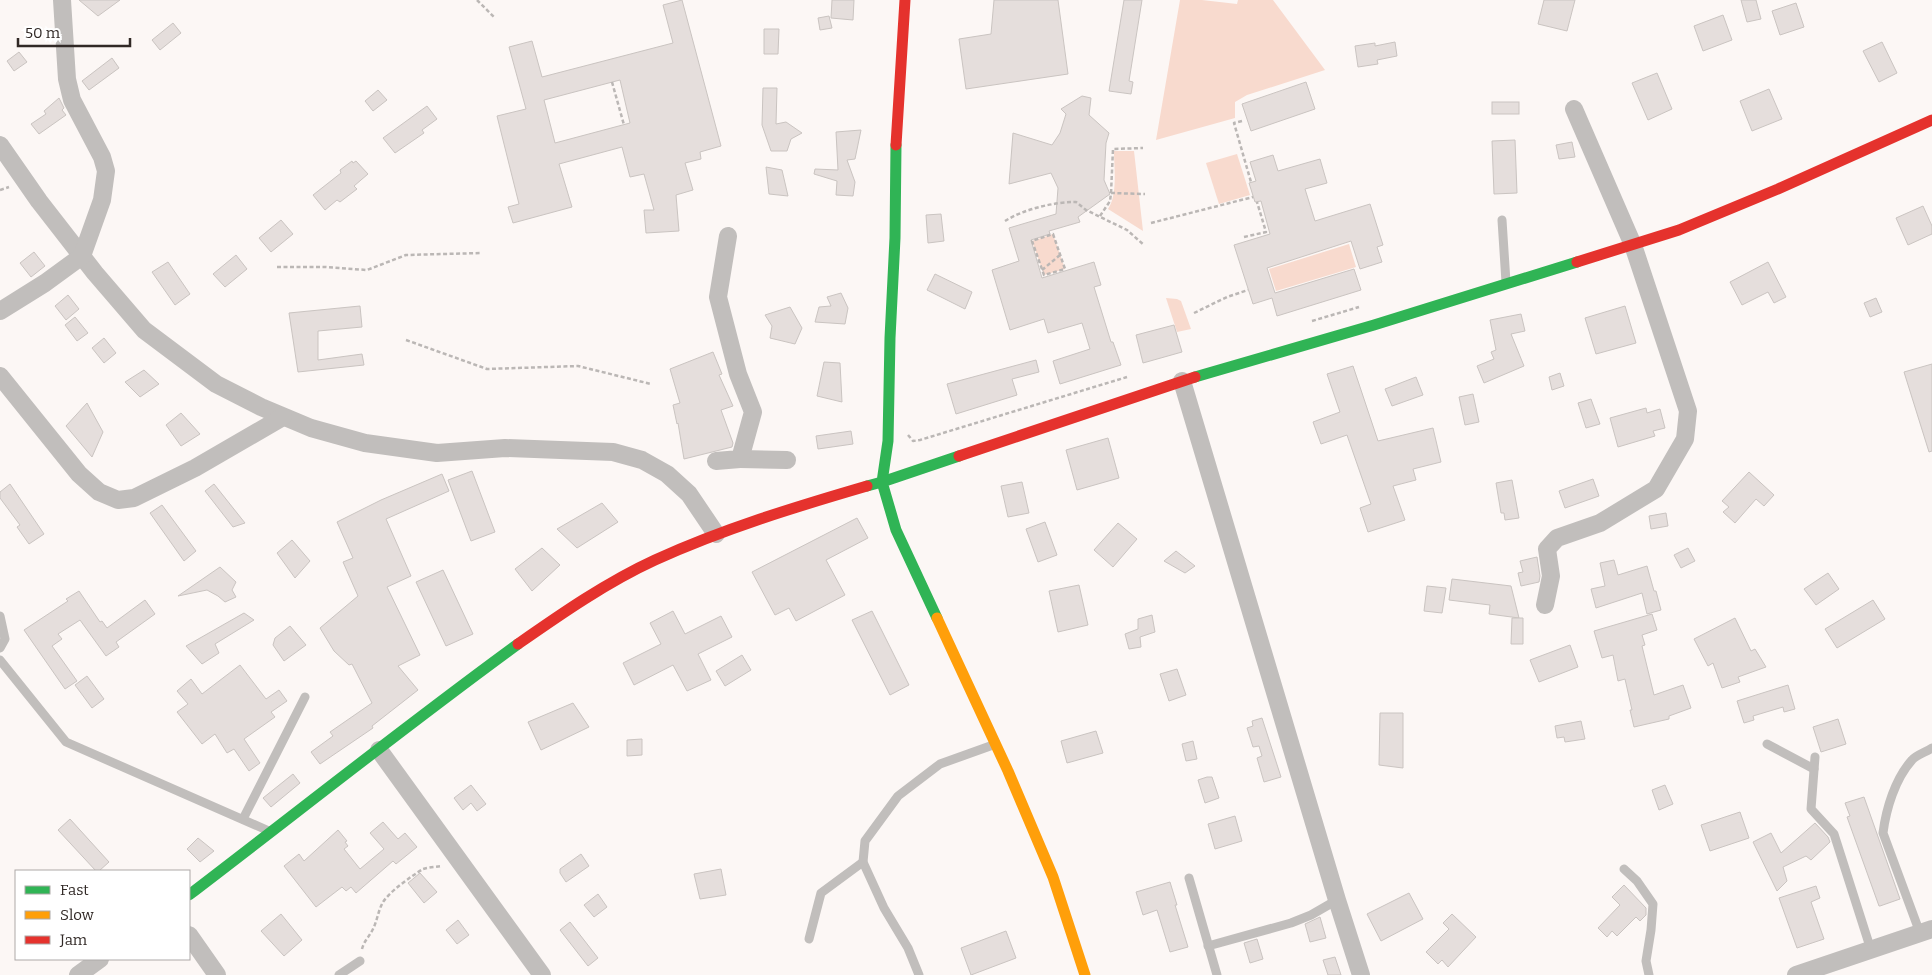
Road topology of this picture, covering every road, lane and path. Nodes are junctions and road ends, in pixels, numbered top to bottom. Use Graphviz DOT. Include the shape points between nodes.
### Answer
graph roads {
  1 [pos="62,0"];
  2 [pos="477,0"];
  3 [pos="905,0"];
  4 [pos="495,18"];
  5 [pos="612,82"];
  6 [pos="1574,109"];
  7 [pos="1932,120"];
  8 [pos="1242,121"];
  9 [pos="624,125"];
  10 [pos="0,145"];
  11 [pos="1143,148"];
  12 [pos="1251,182"];
  13 [pos="1111,193"];
  14 [pos="1145,194"];
  15 [pos="1253,197"];
  16 [pos="1257,202"];
  17 [pos="1100,216"];
  18 [pos="1502,220"];
  19 [pos="1005,221"];
  20 [pos="1151,223"];
  21 [pos="728,236"];
  22 [pos="1244,237"];
  23 [pos="1144,245"];
  24 [pos="1633,245"];
  25 [pos="481,253"];
  26 [pos="1060,255"];
  27 [pos="82,256"];
  28 [pos="277,267"];
  29 [pos="1042,270"];
  30 [pos="1506,285"];
  31 [pos="1248,290"];
  32 [pos="1362,307"];
  33 [pos="0,311"];
  34 [pos="1194,313"];
  35 [pos="1307,322"];
  36 [pos="406,340"];
  37 [pos="0,376"];
  38 [pos="1128,377"];
  39 [pos="1182,381"];
  40 [pos="652,384"];
  41 [pos="283,416"];
  42 [pos="904,430"];
  43 [pos="740,459"];
  44 [pos="787,460"];
  45 [pos="716,462"];
  46 [pos="882,482"];
  47 [pos="716,534"];
  48 [pos="1545,605"];
  49 [pos="0,616"];
  50 [pos="0,648"];
  51 [pos="0,660"];
  52 [pos="305,698"];
  53 [pos="996,744"];
  54 [pos="1767,744"];
  55 [pos="1932,748"];
  56 [pos="379,750"];
  57 [pos="1815,757"];
  58 [pos="1814,769"];
  59 [pos="243,819"];
  60 [pos="272,832"];
  61 [pos="457,857"];
  62 [pos="863,862"];
  63 [pos="1624,869"];
  64 [pos="1189,878"];
  65 [pos="190,894"];
  66 [pos="1337,900"];
  67 [pos="1926,931"];
  68 [pos="190,936"];
  69 [pos="809,939"];
  70 [pos="1208,946"];
  71 [pos="1871,950"];
  72 [pos="99,960"];
  73 [pos="360,961"];
  74 [pos="78,975"];
  75 [pos="217,975"];
  76 [pos="339,975"];
  77 [pos="542,975"];
  78 [pos="919,975"];
  79 [pos="1085,975"];
  80 [pos="1217,975"];
  81 [pos="1361,975"];
  82 [pos="1649,975"];
  83 [pos="1796,975"];
  1 -- 27 [label="street" via="72,100 106,171 102,200"];
  2 -- 4 [label="path"];
  3 -- 46 [label="street" via="895,162 896,238 888,441"];
  5 -- 9 [label="path"];
  6 -- 24 [label="street"];
  7 -- 24 [label="street" via="1778,189 1679,230"];
  8 -- 12 [label="path" via="1234,123"];
  10 -- 27 [label="street"];
  11 -- 13 [label="path" via="1113,149"];
  13 -- 14 [label="path"];
  13 -- 17 [label="path" via="1110,201"];
  15 -- 20 [label="path"];
  16 -- 22 [label="path" via="1266,232"];
  17 -- 19 [label="path" via="1076,202 1063,202"];
  17 -- 23 [label="path" via="1127,230"];
  18 -- 30 [label="lane"];
  21 -- 43 [label="street" via="718,297 738,374 753,412"];
  24 -- 30 [label="street"];
  24 -- 48 [label="street" via="1688,411 1686,439 1656,489 1600,523 1557,538 1547,549 1551,576"];
  25 -- 28 [label="path" via="406,256 367,270"];
  26 -- 29 [label="path"];
  26 -- 29 [label="path" via="1065,269 1044,275"];
  26 -- 29 [label="path" via="1053,234 1032,240"];
  27 -- 33 [label="street"];
  27 -- 41 [label="street" via="144,330 216,384"];
  30 -- 39 [label="street"];
  31 -- 34 [label="path"];
  32 -- 35 [label="path"];
  36 -- 40 [label="path" via="487,369 578,366"];
  37 -- 41 [label="street" via="79,474 98,492 118,500 134,498 169,481"];
  38 -- 42 [label="path" via="920,440 913,441"];
  39 -- 46 [label="street"];
  39 -- 66 [label="street"];
  41 -- 47 [label="street" via="365,443 437,453 505,448 614,452 642,460 667,474 689,494"];
  43 -- 44 [label="street"];
  43 -- 45 [label="street"];
  46 -- 47 [label="street"];
  46 -- 53 [label="street" via="896,530"];
  47 -- 56 [label="street" via="653,561 602,589 463,683"];
  49 -- 50 [label="lane" via="5,639"];
  51 -- 59 [label="lane" via="66,742"];
  52 -- 59 [label="lane"];
  53 -- 62 [label="lane" via="940,764 898,796 864,841"];
  53 -- 79 [label="street" via="1053,877"];
  54 -- 58 [label="lane"];
  55 -- 67 [label="lane" via="1912,759 1897,784 1883,833"];
  56 -- 60 [label="street"];
  56 -- 61 [label="street"];
  57 -- 58 [label="lane"];
  58 -- 71 [label="lane" via="1811,809 1834,834"];
  59 -- 60 [label="lane"];
  60 -- 65 [label="street"];
  61 -- 73 [label="path" via="446,866 424,868 396,888 382,903 373,929 364,942"];
  61 -- 77 [label="street"];
  62 -- 69 [label="lane" via="821,893"];
  62 -- 78 [label="lane"];
  63 -- 82 [label="lane" via="1654,904 1646,961"];
  64 -- 70 [label="lane"];
  66 -- 70 [label="lane" via="1291,923"];
  66 -- 81 [label="street"];
  67 -- 71 [label="street"];
  68 -- 75 [label="street"];
  70 -- 80 [label="lane"];
  71 -- 83 [label="street"];
  72 -- 74 [label="street"];
  73 -- 76 [label="lane"];
}
